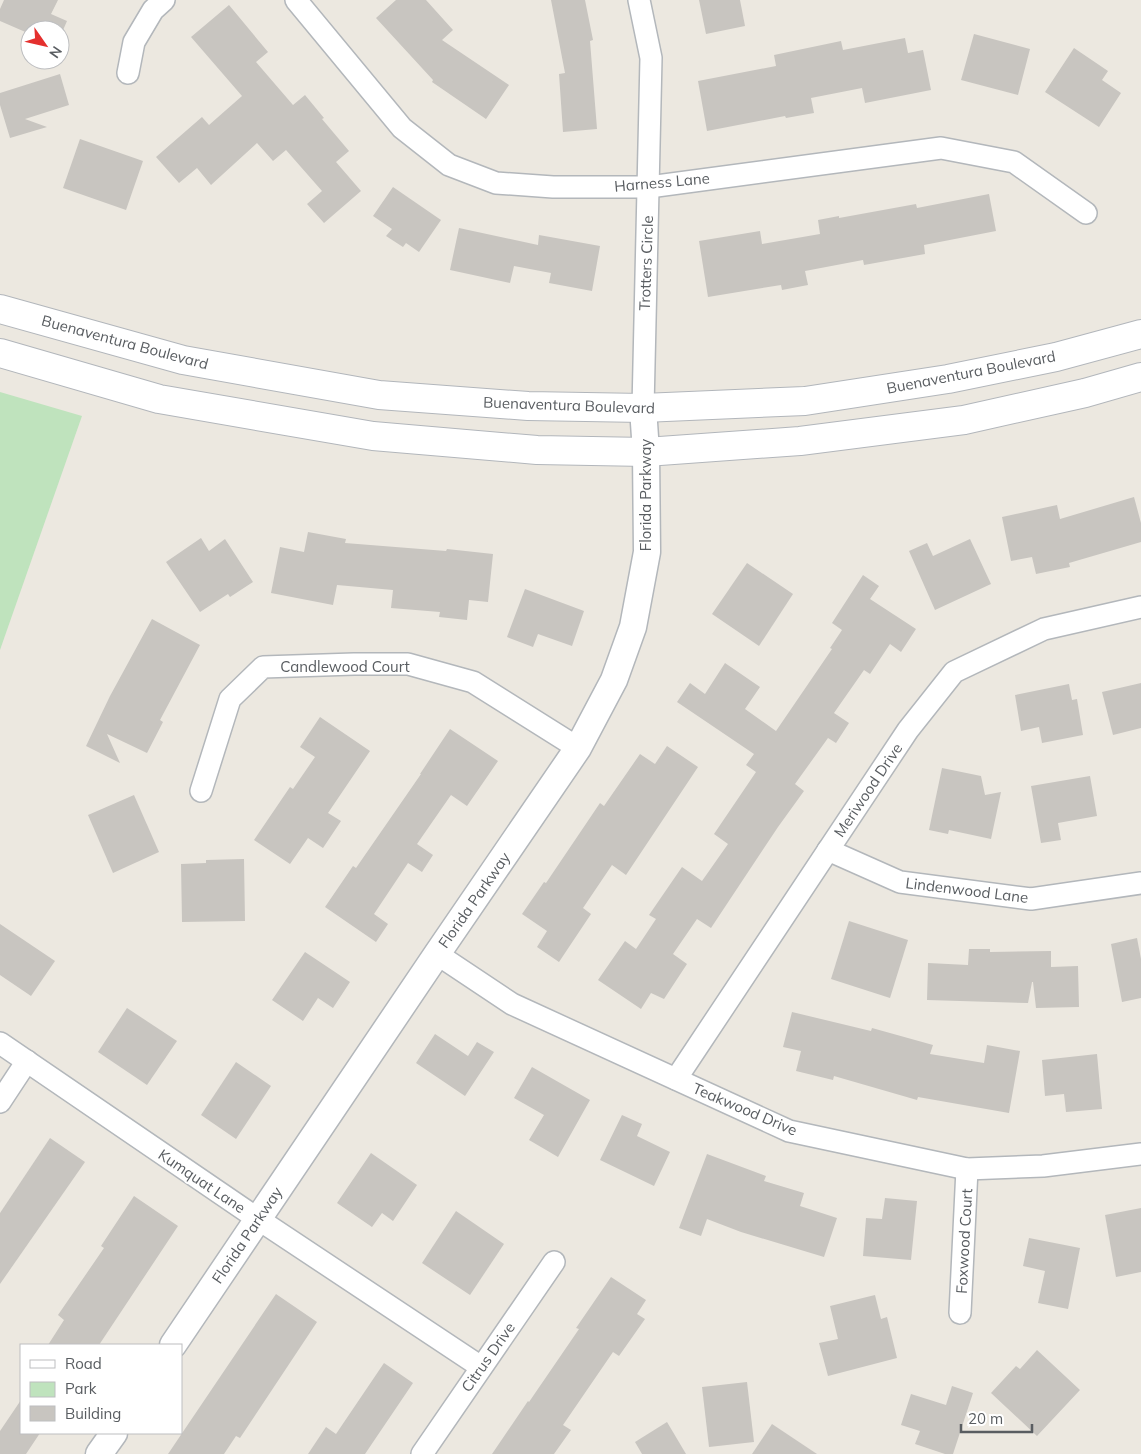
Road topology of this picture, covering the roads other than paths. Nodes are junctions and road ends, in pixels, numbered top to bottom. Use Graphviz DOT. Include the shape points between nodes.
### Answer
graph roads {
  1 [pos="164,0"];
  2 [pos="296,0"];
  3 [pos="639,0"];
  4 [pos="128,73"];
  5 [pos="649,186"];
  6 [pos="1086,213"];
  7 [pos="0,309"];
  8 [pos="1141,334"];
  9 [pos="0,353"];
  10 [pos="1141,377"];
  11 [pos="643,408"];
  12 [pos="646,452"];
  13 [pos="1141,607"];
  14 [pos="578,748"];
  15 [pos="202,791"];
  16 [pos="828,850"];
  17 [pos="1141,883"];
  18 [pos="437,954"];
  19 [pos="0,1043"];
  20 [pos="27,1061"];
  21 [pos="676,1079"];
  22 [pos="0,1102"];
  23 [pos="1141,1154"];
  24 [pos="967,1169"];
  25 [pos="258,1219"];
  26 [pos="554,1262"];
  27 [pos="960,1313"];
  28 [pos="174,1344"];
  29 [pos="481,1367"];
  30 [pos="113,1434"];
  31 [pos="99,1454"];
  32 [pos="422,1454"];
  1 -- 4 [label="street" via="153,10 134,42"];
  2 -- 5 [label="street, Harness Lane" via="402,128 449,166 496,183 553,187"];
  3 -- 5 [label="street, Trotters Circle" via="652,58"];
  5 -- 6 [label="street, Harness Lane" via="941,148 1014,162"];
  5 -- 11 [label="street, Trotters Circle"];
  7 -- 11 [label="main road, Buenaventura Boulevard" via="183,360 379,395 528,406"];
  8 -- 11 [label="main road, Buenaventura Boulevard" via="1056,357 948,379 806,401"];
  9 -- 12 [label="main road" via="159,399 373,436 537,450"];
  10 -- 12 [label="main road" via="964,420 800,442"];
  11 -- 12 [label="street, Florida Parkway"];
  12 -- 14 [label="street, Florida Parkway" via="647,552 633,627 614,680"];
  13 -- 16 [label="street, Meriwood Drive" via="1044,629 954,672 908,730"];
  14 -- 15 [label="street, Candlewood Court" via="473,682 408,664 263,667 230,699"];
  14 -- 18 [label="street, Florida Parkway"];
  16 -- 17 [label="street, Lindenwood Lane" via="900,882 1031,899"];
  16 -- 21 [label="street, Meriwood Drive"];
  18 -- 21 [label="street, Teakwood Drive" via="512,1004"];
  18 -- 25 [label="street, Florida Parkway"];
  19 -- 20 [label="street, Kumquat Lane"];
  20 -- 22 [label="street"];
  20 -- 25 [label="street, Kumquat Lane"];
  21 -- 24 [label="street, Teakwood Drive" via="789,1131"];
  23 -- 24 [label="street, Teakwood Drive" via="1043,1166"];
  24 -- 27 [label="street, Foxwood Court"];
  25 -- 28 [label="street, Florida Parkway"];
  25 -- 29 [label="street, Kumquat Lane"];
  26 -- 29 [label="street, Citrus Drive"];
  29 -- 32 [label="street, Citrus Drive"];
  30 -- 31 [label="street"];
}
